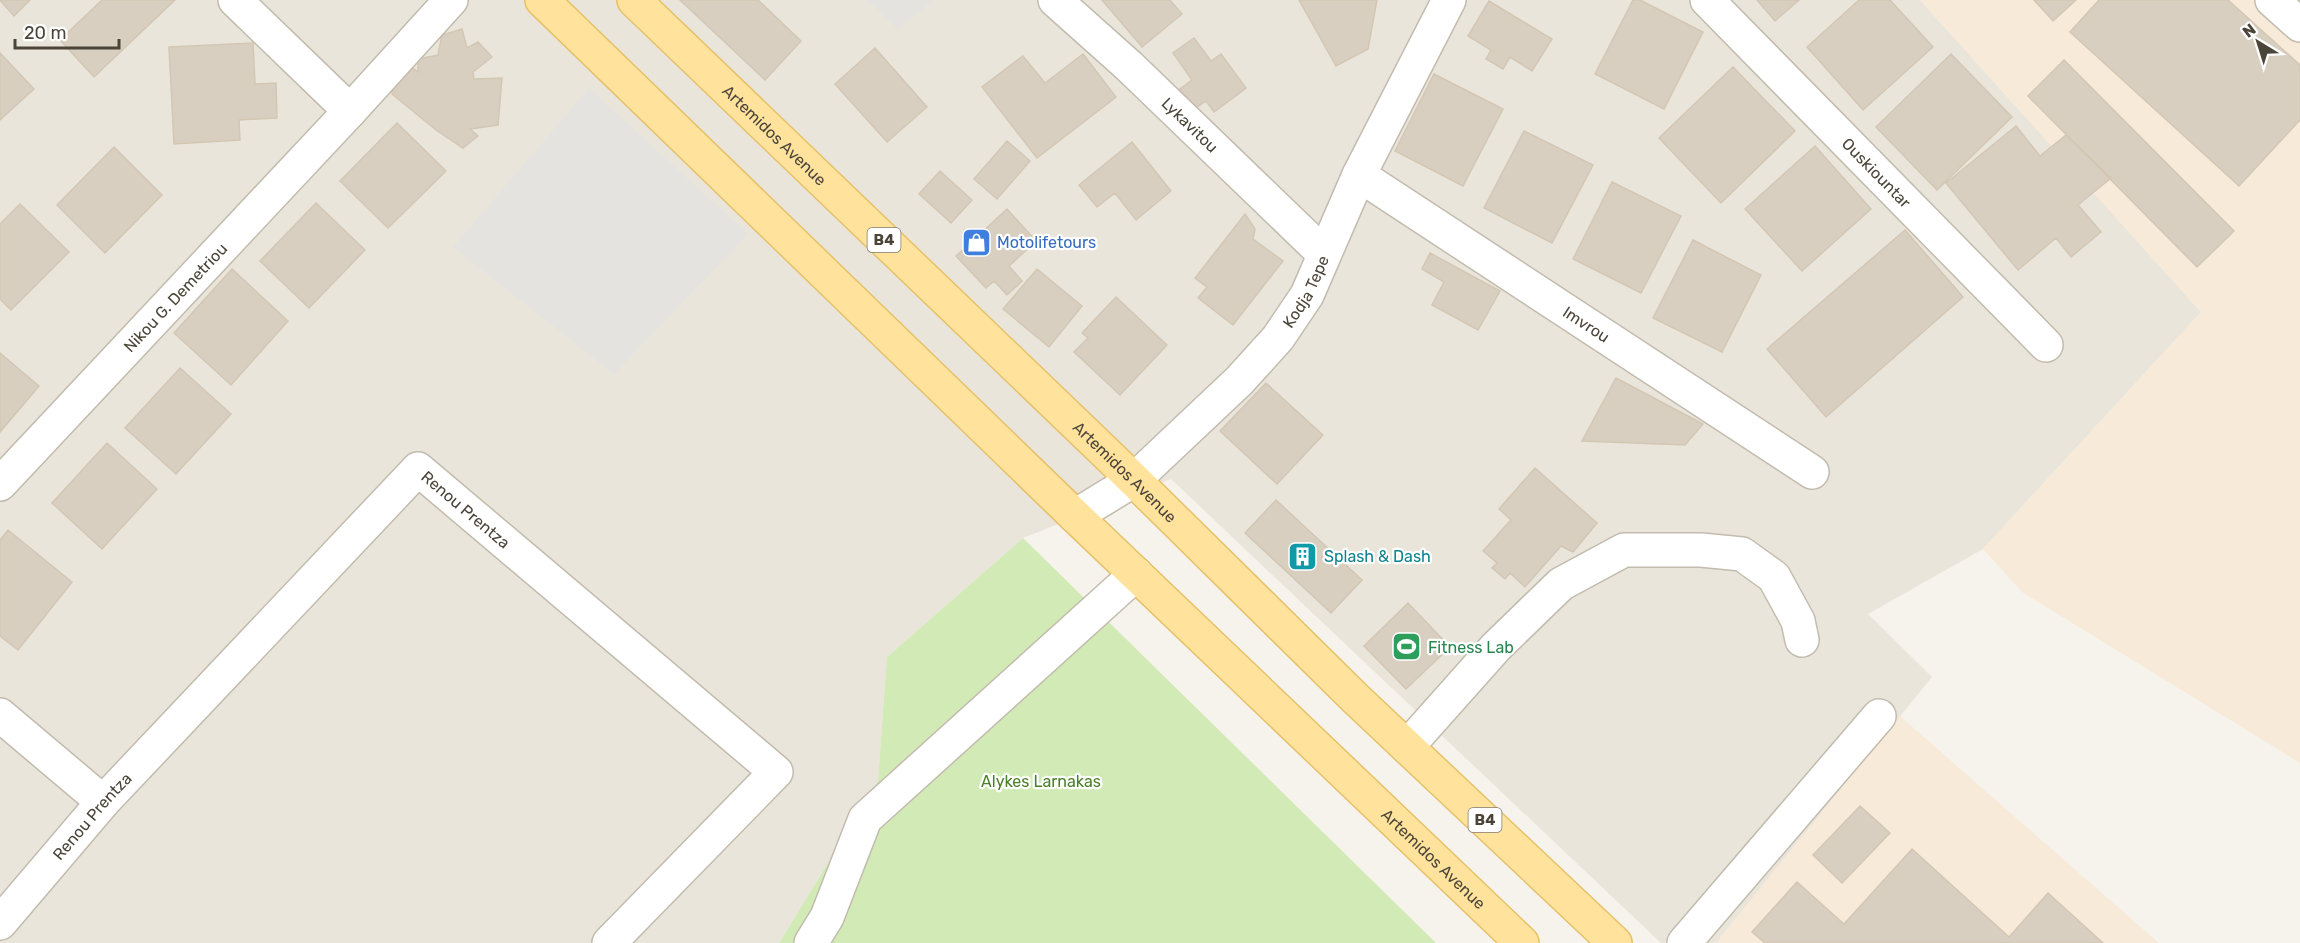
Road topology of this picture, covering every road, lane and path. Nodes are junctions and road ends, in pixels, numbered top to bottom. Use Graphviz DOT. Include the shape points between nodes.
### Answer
graph roads {
  1 [pos="235,0"];
  2 [pos="451,0"];
  3 [pos="542,0"];
  4 [pos="634,0"];
  5 [pos="1055,0"];
  6 [pos="1449,0"];
  7 [pos="1707,0"];
  8 [pos="2272,0"];
  9 [pos="2300,25"];
  10 [pos="350,111"];
  11 [pos="1359,175"];
  12 [pos="1324,254"];
  13 [pos="2046,345"];
  14 [pos="1812,472"];
  15 [pos="1134,480"];
  16 [pos="0,484"];
  17 [pos="1075,516"];
  18 [pos="1136,574"];
  19 [pos="1802,640"];
  20 [pos="0,715"];
  21 [pos="1879,716"];
  22 [pos="1407,747"];
  23 [pos="103,802"];
  24 [pos="0,923"];
  25 [pos="609,943"];
  26 [pos="811,943"];
  27 [pos="1522,943"];
  28 [pos="1615,943"];
  29 [pos="1684,943"];
  1 -- 10 [label="street"];
  2 -- 10 [label="street, Nikou G. Demetriou"];
  3 -- 17 [label="main road, Artemidos Avenue"];
  4 -- 15 [label="main road, Artemidos Avenue / B4"];
  5 -- 12 [label="street, Lykavitou"];
  6 -- 11 [label="street, Kodja Tepe"];
  7 -- 13 [label="street, Ouskiountar"];
  8 -- 9 [label="street"];
  10 -- 16 [label="street, Nikou G. Demetriou"];
  11 -- 12 [label="street, Kodja Tepe"];
  11 -- 14 [label="street, Imvrou"];
  12 -- 15 [label="street, Kodja Tepe" via="1307,295 1278,338 1239,381"];
  15 -- 17 [label="street, Kodja Tepe"];
  15 -- 22 [label="main road, Artemidos Avenue / B4"];
  17 -- 18 [label="main road, Artemidos Avenue"];
  18 -- 26 [label="street" via="865,819 827,917"];
  18 -- 27 [label="main road, Artemidos Avenue"];
  19 -- 22 [label="street" via="1798,621 1774,577 1742,554 1624,550 1561,584 1496,647"];
  20 -- 23 [label="street"];
  21 -- 29 [label="street"];
  22 -- 28 [label="main road, Artemidos Avenue / B4"];
  23 -- 24 [label="street, Renou Prentza"];
  23 -- 25 [label="street, Renou Prentza" via="418,469 776,772"];
}
